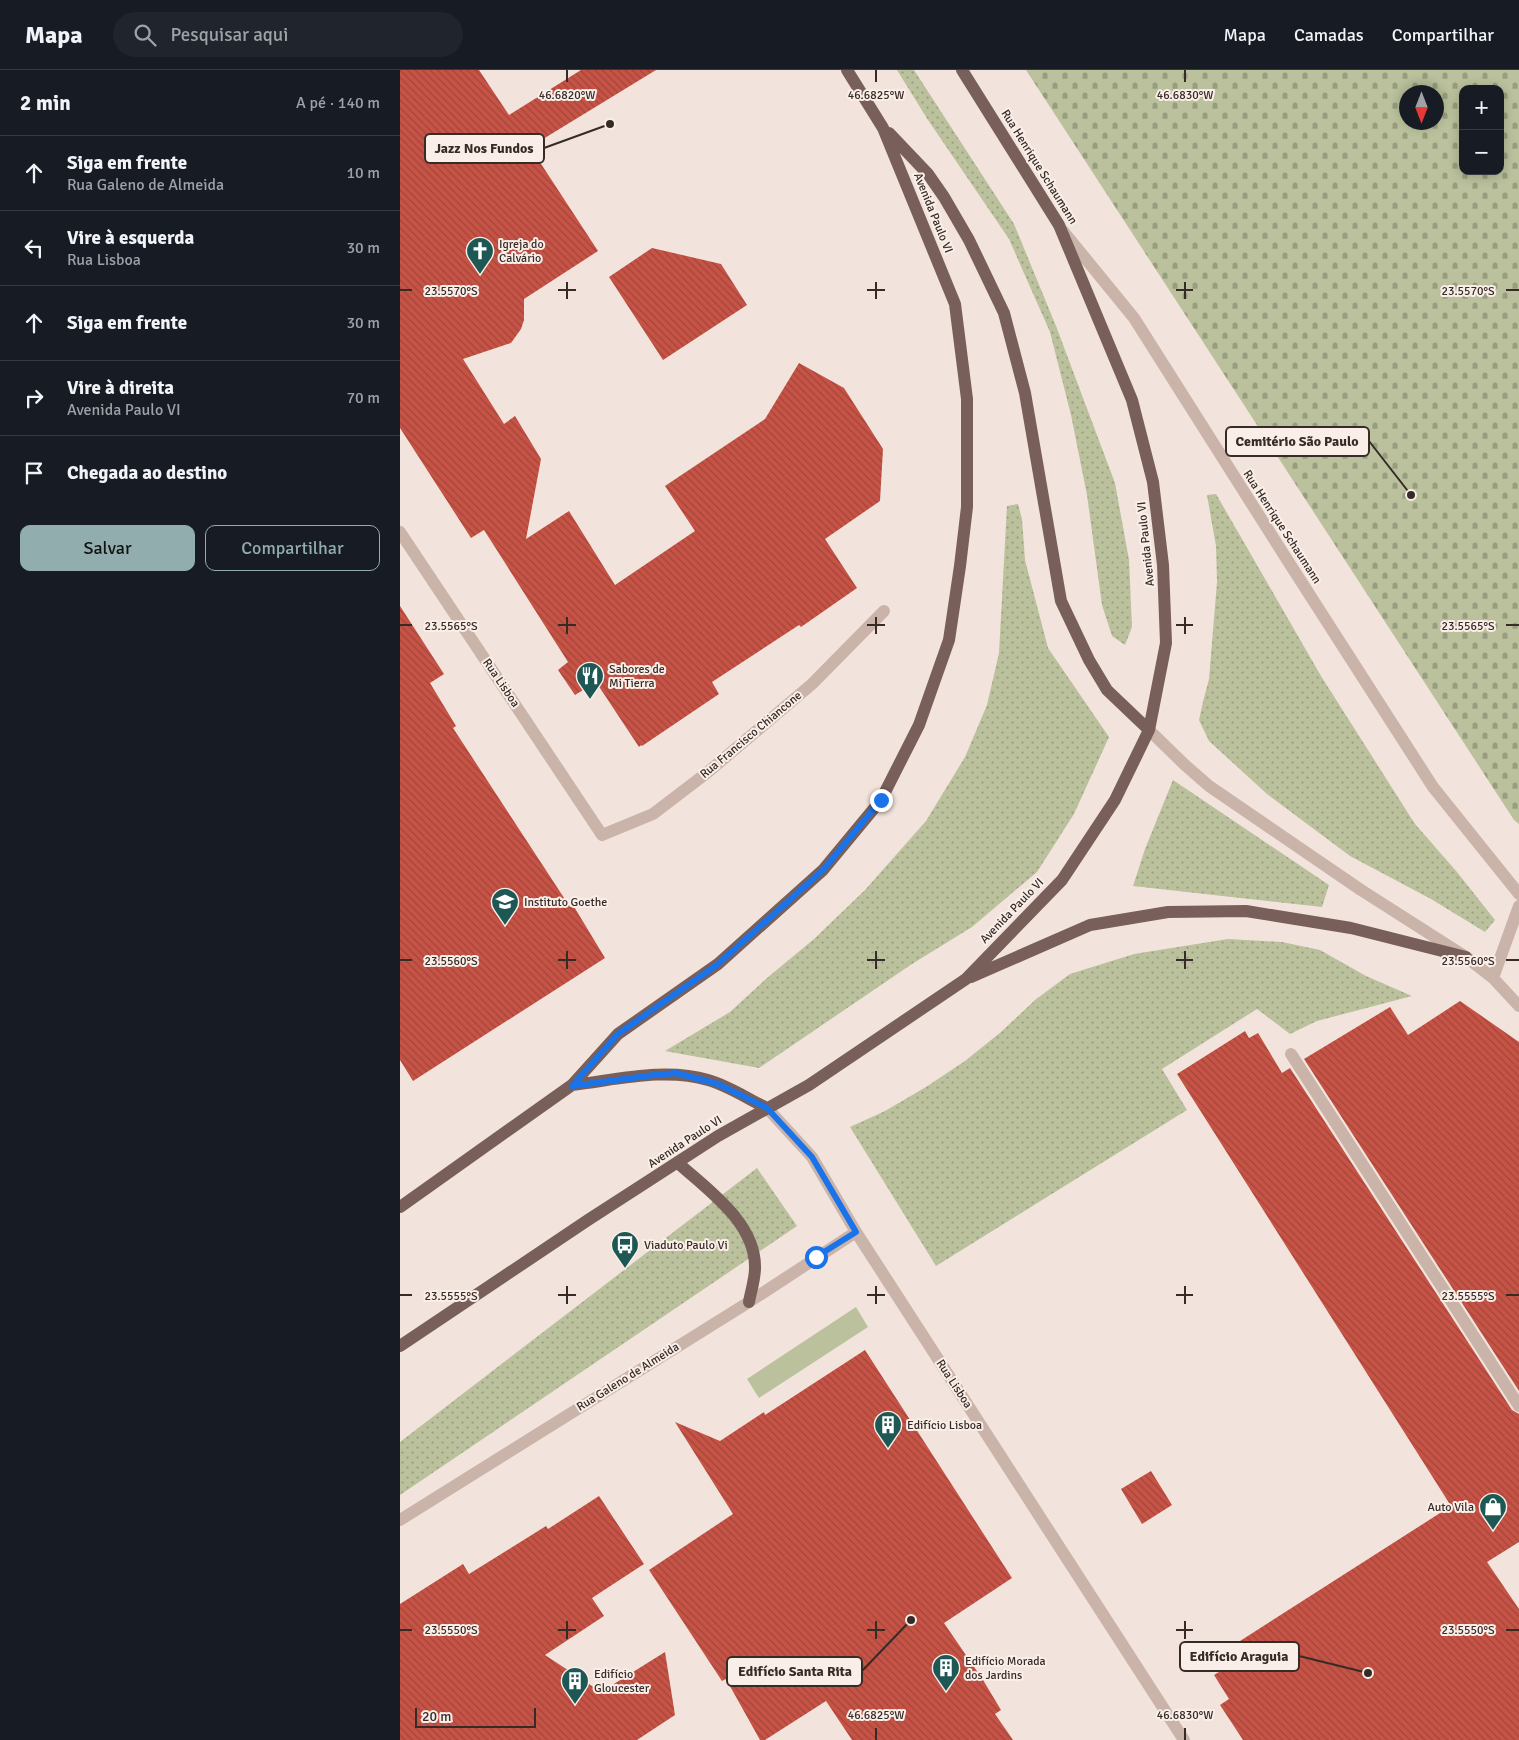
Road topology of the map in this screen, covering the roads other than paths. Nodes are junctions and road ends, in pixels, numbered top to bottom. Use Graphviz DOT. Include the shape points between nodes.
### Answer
graph roads {
  1 [pos="847,70"];
  2 [pos="962,70"];
  3 [pos="883,128"];
  4 [pos="1059,226"];
  5 [pos="400,532"];
  6 [pos="884,611"];
  7 [pos="1149,730"];
  8 [pos="602,835"];
  9 [pos="1519,894"];
  10 [pos="1519,906"];
  11 [pos="1466,957"];
  12 [pos="1493,978"];
  13 [pos="966,979"];
  14 [pos="1519,1006"];
  15 [pos="1292,1054"];
  16 [pos="572,1086"];
  17 [pos="767,1108"];
  18 [pos="678,1163"];
  19 [pos="400,1207"];
  20 [pos="856,1232"];
  21 [pos="749,1302"];
  22 [pos="400,1346"];
  23 [pos="1519,1406"];
  24 [pos="400,1520"];
  25 [pos="1184,1740"];
  1 -- 3 [label="main road"];
  2 -- 4 [label="main road, Rua Henrique Schaumann"];
  3 -- 7 [label="main road" via="928,174 944,197 1004,313 1025,393 1060,600 1107,690"];
  3 -- 16 [label="main road, Avenida Paulo VI" via="955,304 965,380 967,507 949,640 918,725 881,800 823,870 718,964 618,1034"];
  4 -- 7 [label="main road, Avenida Paulo VI" via="1132,400 1153,482 1163,565 1166,643"];
  4 -- 9 [label="street, Rua Henrique Schaumann" via="1134,318 1434,787"];
  5 -- 8 [label="street, Rua Lisboa"];
  6 -- 8 [label="street, Rua Francisco Chiancone" via="812,684 708,772 653,814"];
  7 -- 11 [label="street" via="1209,786"];
  7 -- 13 [label="main road, Avenida Paulo VI" via="1116,800 1062,880"];
  10 -- 12 [label="street"];
  11 -- 12 [label="street"];
  11 -- 13 [label="main road" via="1351,928 1246,911 1168,912 1090,925"];
  12 -- 14 [label="street"];
  13 -- 17 [label="main road, Avenida Paulo VI" via="809,1085"];
  15 -- 23 [label="street"];
  16 -- 17 [label="main road" via="676,1073 718,1084"];
  16 -- 19 [label="main road, Avenida Paulo VI"];
  17 -- 18 [label="main road, Avenida Paulo VI"];
  17 -- 20 [label="street, Rua Lisboa" via="812,1157"];
  18 -- 21 [label="main road" via="725,1205 738,1220 752,1247 756,1268"];
  18 -- 22 [label="main road, Avenida Paulo VI"];
  20 -- 21 [label="street, Rua Galeno de Almeida"];
  20 -- 25 [label="street, Rua Lisboa"];
  21 -- 24 [label="street, Rua Galeno de Almeida"];
}
